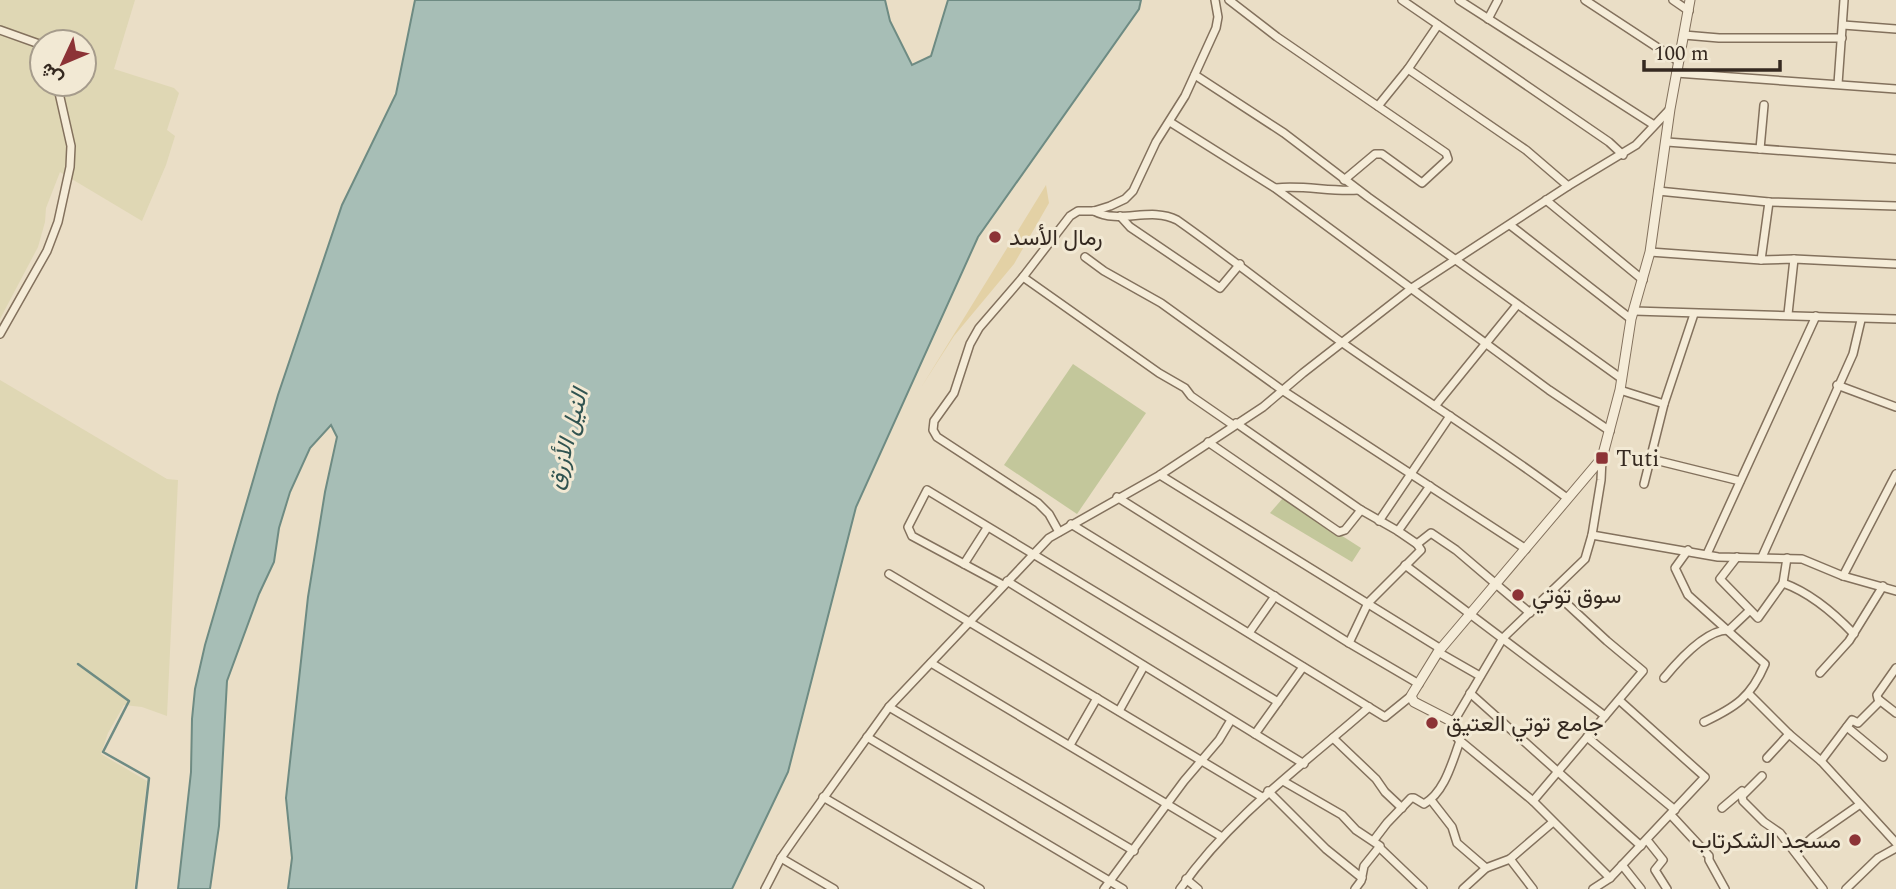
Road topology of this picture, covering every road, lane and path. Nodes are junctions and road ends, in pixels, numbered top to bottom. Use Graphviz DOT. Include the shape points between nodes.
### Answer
graph roads {
  1 [pos="1214,0"];
  2 [pos="1228,0"];
  3 [pos="1402,0"];
  4 [pos="1459,0"];
  5 [pos="1498,0"];
  6 [pos="1586,0"];
  7 [pos="1673,0"];
  8 [pos="1690,0"];
  9 [pos="1844,0"];
  10 [pos="1689,10"];
  11 [pos="1488,19"];
  12 [pos="1438,25"];
  13 [pos="1843,25"];
  14 [pos="1896,29"];
  15 [pos="0,30"];
  16 [pos="1684,35"];
  17 [pos="1842,37"];
  18 [pos="28,40"];
  19 [pos="1678,61"];
  20 [pos="1408,69"];
  21 [pos="1676,73"];
  22 [pos="1195,75"];
  23 [pos="1838,84"];
  24 [pos="1896,89"];
  25 [pos="60,98"];
  26 [pos="1764,105"];
  27 [pos="1378,106"];
  28 [pos="1670,108"];
  29 [pos="1170,122"];
  30 [pos="1654,125"];
  31 [pos="1667,142"];
  32 [pos="1760,149"];
  33 [pos="1623,155"];
  34 [pos="1896,159"];
  35 [pos="1344,180"];
  36 [pos="1568,186"];
  37 [pos="1275,188"];
  38 [pos="1359,190"];
  39 [pos="1658,191"];
  40 [pos="1546,200"];
  41 [pos="1769,202"];
  42 [pos="1896,206"];
  43 [pos="1094,211"];
  44 [pos="1120,216"];
  45 [pos="1510,225"];
  46 [pos="1650,252"];
  47 [pos="1085,257"];
  48 [pos="1455,259"];
  49 [pos="1794,259"];
  50 [pos="1761,260"];
  51 [pos="1240,264"];
  52 [pos="1896,264"];
  53 [pos="1023,277"];
  54 [pos="1643,280"];
  55 [pos="1412,288"];
  56 [pos="1517,305"];
  57 [pos="1694,314"];
  58 [pos="1787,314"];
  59 [pos="1632,315"];
  60 [pos="1816,316"];
  61 [pos="1896,319"];
  62 [pos="1861,320"];
  63 [pos="0,334"];
  64 [pos="1342,342"];
  65 [pos="1487,343"];
  66 [pos="1622,379"];
  67 [pos="1837,385"];
  68 [pos="1283,390"];
  69 [pos="1620,390"];
  70 [pos="1664,404"];
  71 [pos="1435,406"];
  72 [pos="1896,407"];
  73 [pos="1450,416"];
  74 [pos="1234,424"];
  75 [pos="1610,431"];
  76 [pos="1208,442"];
  77 [pos="1602,458"];
  78 [pos="1651,459"];
  79 [pos="1411,473"];
  80 [pos="1896,474"];
  81 [pos="1160,475"];
  82 [pos="1740,481"];
  83 [pos="1644,484"];
  84 [pos="1430,486"];
  85 [pos="1117,497"];
  86 [pos="1567,498"];
  87 [pos="1360,510"];
  88 [pos="1379,521"];
  89 [pos="1071,524"];
  90 [pos="987,528"];
  91 [pos="1398,530"];
  92 [pos="1059,532"];
  93 [pos="1592,535"];
  94 [pos="1418,544"];
  95 [pos="1526,549"];
  96 [pos="1688,550"];
  97 [pos="1034,554"];
  98 [pos="1707,554"];
  99 [pos="1737,557"];
  100 [pos="1762,557"];
  101 [pos="1787,558"];
  102 [pos="964,564"];
  103 [pos="1405,565"];
  104 [pos="889,574"];
  105 [pos="1843,576"];
  106 [pos="1896,582"];
  107 [pos="1005,583"];
  108 [pos="1783,583"];
  109 [pos="1496,584"];
  110 [pos="1883,586"];
  111 [pos="1894,590"];
  112 [pos="1553,591"];
  113 [pos="1275,596"];
  114 [pos="1368,603"];
  115 [pos="1749,611"];
  116 [pos="1530,613"];
  117 [pos="1470,614"];
  118 [pos="969,621"];
  119 [pos="1729,630"];
  120 [pos="1249,633"];
  121 [pos="1854,634"];
  122 [pos="1503,638"];
  123 [pos="1349,643"];
  124 [pos="1439,650"];
  125 [pos="931,663"];
  126 [pos="1144,666"];
  127 [pos="1303,667"];
  128 [pos="1896,668"];
  129 [pos="1820,673"];
  130 [pos="1480,676"];
  131 [pos="1664,678"];
  132 [pos="1419,684"];
  133 [pos="1470,693"];
  134 [pos="1749,694"];
  135 [pos="1411,696"];
  136 [pos="1097,698"];
  137 [pos="1619,700"];
  138 [pos="1880,701"];
  139 [pos="1278,702"];
  140 [pos="889,707"];
  141 [pos="1369,707"];
  142 [pos="1119,710"];
  143 [pos="1896,713"];
  144 [pos="1605,716"];
  145 [pos="1231,720"];
  146 [pos="1452,722"];
  147 [pos="1704,722"];
  148 [pos="1847,727"];
  149 [pos="1255,734"];
  150 [pos="1789,734"];
  151 [pos="867,737"];
  152 [pos="1587,737"];
  153 [pos="1333,738"];
  154 [pos="1460,741"];
  155 [pos="1070,746"];
  156 [pos="1883,757"];
  157 [pos="1767,758"];
  158 [pos="1203,760"];
  159 [pos="1821,761"];
  160 [pos="1304,764"];
  161 [pos="1558,773"];
  162 [pos="1762,776"];
  163 [pos="1283,781"];
  164 [pos="1744,793"];
  165 [pos="1265,794"];
  166 [pos="823,797"];
  167 [pos="1431,800"];
  168 [pos="1533,801"];
  169 [pos="1167,804"];
  170 [pos="1859,805"];
  171 [pos="1402,808"];
  172 [pos="1722,808"];
  173 [pos="1673,813"];
  174 [pos="1553,822"];
  175 [pos="1223,837"];
  176 [pos="1374,840"];
  177 [pos="1644,843"];
  178 [pos="1896,846"];
  179 [pos="1380,848"];
  180 [pos="1134,851"];
  181 [pos="1796,853"];
  182 [pos="782,858"];
  183 [pos="1510,859"];
  184 [pos="1622,865"];
  185 [pos="1486,868"];
  186 [pos="1362,878"];
  187 [pos="1610,878"];
  188 [pos="1186,879"];
  189 [pos="1109,880"];
  190 [pos="1467,888"];
  191 [pos="765,889"];
  192 [pos="834,889"];
  193 [pos="980,889"];
  194 [pos="1104,889"];
  195 [pos="1123,889"];
  196 [pos="1180,889"];
  197 [pos="1198,889"];
  198 [pos="1355,889"];
  199 [pos="1423,889"];
  200 [pos="1533,889"];
  201 [pos="1593,889"];
  202 [pos="1641,889"];
  203 [pos="1667,889"];
  204 [pos="1725,889"];
  205 [pos="1824,889"];
  206 [pos="1846,889"];
  1 -- 22 [label="street" via="1216,28"];
  2 -- 27 [label="street"];
  3 -- 12 [label="street"];
  4 -- 11 [label="street"];
  5 -- 11 [label="street"];
  6 -- 19 [label="street"];
  7 -- 10 [label="street"];
  8 -- 10 [label="street"];
  9 -- 13 [label="street"];
  10 -- 16 [label="street"];
  11 -- 30 [label="street"];
  12 -- 20 [label="street"];
  12 -- 33 [label="street"];
  13 -- 14 [label="street"];
  13 -- 17 [label="street"];
  15 -- 18 [label="street"];
  16 -- 17 [label="street"];
  16 -- 19 [label="street"];
  17 -- 23 [label="street"];
  19 -- 21 [label="street"];
  20 -- 27 [label="street"];
  20 -- 36 [label="street" via="1526,150"];
  21 -- 23 [label="street"];
  21 -- 28 [label="street"];
  22 -- 29 [label="street"];
  22 -- 35 [label="street"];
  23 -- 24 [label="street"];
  25 -- 63 [label="street" via="71,146 58,222 47,251"];
  26 -- 32 [label="street"];
  27 -- 35 [label="street" via="1446,153 1448,159 1422,183 1382,154 1375,154"];
  28 -- 30 [label="street"];
  28 -- 31 [label="street"];
  29 -- 37 [label="street"];
  29 -- 43 [label="street" via="1133,191"];
  30 -- 33 [label="street"];
  31 -- 32 [label="street"];
  31 -- 39 [label="street"];
  32 -- 34 [label="street"];
  33 -- 36 [label="street"];
  35 -- 38 [label="street"];
  36 -- 40 [label="street"];
  37 -- 38 [label="street"];
  37 -- 55 [label="street"];
  38 -- 48 [label="street"];
  39 -- 41 [label="street"];
  39 -- 46 [label="street"];
  40 -- 45 [label="street"];
  40 -- 54 [label="street"];
  41 -- 42 [label="street"];
  41 -- 50 [label="street"];
  43 -- 44 [label="street"];
  43 -- 53 [label="street" via="1070,216"];
  44 -- 51 [label="street" via="1167,215"];
  44 -- 51 [label="street" via="1220,288"];
  45 -- 48 [label="street"];
  45 -- 59 [label="street"];
  46 -- 50 [label="street"];
  46 -- 54 [label="street"];
  47 -- 68 [label="street" via="1161,303"];
  48 -- 55 [label="street"];
  48 -- 56 [label="street"];
  49 -- 50 [label="street"];
  49 -- 52 [label="street"];
  49 -- 58 [label="street"];
  51 -- 64 [label="street"];
  53 -- 74 [label="street"];
  53 -- 92 [label="street" via="979,328 959,382 933,430 944,442 1038,503"];
  54 -- 59 [label="street"];
  55 -- 64 [label="street"];
  55 -- 65 [label="street"];
  56 -- 65 [label="street"];
  56 -- 66 [label="street"];
  57 -- 58 [label="street"];
  57 -- 59 [label="street"];
  57 -- 70 [label="street"];
  58 -- 60 [label="street"];
  59 -- 66 [label="street"];
  60 -- 62 [label="street"];
  60 -- 82 [label="street"];
  61 -- 62 [label="street"];
  62 -- 67 [label="street" via="1853,354"];
  64 -- 68 [label="street"];
  64 -- 71 [label="street"];
  65 -- 71 [label="street"];
  65 -- 75 [label="street"];
  66 -- 69 [label="street"];
  67 -- 72 [label="street"];
  67 -- 100 [label="street"];
  68 -- 74 [label="street"];
  68 -- 79 [label="street"];
  69 -- 70 [label="street"];
  69 -- 75 [label="street"];
  70 -- 78 [label="street"];
  71 -- 73 [label="street"];
  73 -- 79 [label="street"];
  73 -- 86 [label="street"];
  74 -- 76 [label="street"];
  74 -- 87 [label="street"];
  75 -- 77 [label="street"];
  76 -- 81 [label="street"];
  76 -- 87 [label="street" via="1339,531 1345,530"];
  77 -- 86 [label="street"];
  77 -- 93 [label="street"];
  78 -- 82 [label="street"];
  78 -- 83 [label="street"];
  79 -- 84 [label="street"];
  79 -- 88 [label="street"];
  80 -- 105 [label="street"];
  81 -- 85 [label="street"];
  81 -- 114 [label="street"];
  82 -- 98 [label="street"];
  84 -- 91 [label="street"];
  84 -- 95 [label="street"];
  85 -- 89 [label="street"];
  85 -- 113 [label="street"];
  86 -- 95 [label="street"];
  87 -- 88 [label="street"];
  88 -- 91 [label="street"];
  89 -- 92 [label="street"];
  89 -- 120 [label="street"];
  90 -- 97 [label="street"];
  90 -- 102 [label="street"];
  90 -- 102 [label="street" via="927,490 908,527 912,536"];
  91 -- 94 [label="street"];
  92 -- 97 [label="street"];
  93 -- 96 [label="street"];
  93 -- 112 [label="street" via="1585,559"];
  94 -- 103 [label="street" via="1421,550"];
  94 -- 109 [label="street" via="1431,533"];
  95 -- 109 [label="street"];
  96 -- 98 [label="street"];
  96 -- 119 [label="street" via="1675,568 1679,578 1691,598"];
  97 -- 107 [label="street"];
  97 -- 139 [label="street"];
  98 -- 99 [label="street"];
  99 -- 100 [label="street"];
  99 -- 115 [label="street" via="1720,579"];
  100 -- 101 [label="street"];
  101 -- 105 [label="street" via="1802,559"];
  101 -- 108 [label="street"];
  102 -- 107 [label="street"];
  103 -- 114 [label="street"];
  103 -- 117 [label="street"];
  104 -- 118 [label="street"];
  105 -- 110 [label="street"];
  106 -- 111 [label="street"];
  107 -- 118 [label="street"];
  107 -- 126 [label="street"];
  108 -- 115 [label="street" via="1759,618"];
  108 -- 121 [label="street" via="1824,605"];
  109 -- 116 [label="street"];
  109 -- 117 [label="street"];
  110 -- 111 [label="street"];
  110 -- 121 [label="street"];
  112 -- 116 [label="street"];
  112 -- 137 [label="street" via="1643,670"];
  113 -- 120 [label="street"];
  113 -- 123 [label="street"];
  114 -- 123 [label="street"];
  114 -- 124 [label="street"];
  115 -- 119 [label="street"];
  116 -- 122 [label="street"];
  117 -- 122 [label="street"];
  117 -- 124 [label="street"];
  118 -- 125 [label="street"];
  118 -- 136 [label="street"];
  119 -- 131 [label="street" via="1720,629 1694,646"];
  119 -- 134 [label="street" via="1765,664"];
  120 -- 127 [label="street"];
  121 -- 129 [label="street"];
  122 -- 130 [label="street"];
  122 -- 144 [label="street"];
  123 -- 132 [label="street"];
  124 -- 130 [label="street"];
  124 -- 132 [label="street"];
  125 -- 140 [label="street"];
  125 -- 155 [label="street"];
  126 -- 142 [label="street"];
  126 -- 145 [label="street"];
  127 -- 139 [label="street"];
  127 -- 141 [label="street"];
  128 -- 138 [label="street" via="1877,695"];
  130 -- 133 [label="street"];
  132 -- 135 [label="street"];
  133 -- 146 [label="street"];
  133 -- 161 [label="street"];
  134 -- 147 [label="street"];
  134 -- 150 [label="street"];
  135 -- 141 [label="street" via="1385,717"];
  135 -- 146 [label="street"];
  136 -- 142 [label="street"];
  136 -- 155 [label="street"];
  137 -- 144 [label="street"];
  137 -- 173 [label="street" via="1704,777"];
  138 -- 143 [label="street"];
  138 -- 148 [label="street" via="1858,723 1853,720"];
  139 -- 149 [label="street"];
  140 -- 151 [label="street"];
  140 -- 180 [label="street"];
  141 -- 153 [label="street"];
  142 -- 158 [label="street"];
  144 -- 152 [label="street"];
  145 -- 149 [label="street"];
  145 -- 158 [label="street"];
  146 -- 154 [label="street" via="1450,728"];
  148 -- 156 [label="street"];
  148 -- 159 [label="street"];
  149 -- 160 [label="street"];
  150 -- 157 [label="street"];
  150 -- 159 [label="street"];
  151 -- 166 [label="street"];
  151 -- 189 [label="street"];
  152 -- 161 [label="street"];
  152 -- 173 [label="street"];
  153 -- 160 [label="street"];
  153 -- 171 [label="street"];
  154 -- 167 [label="street" via="1450,772"];
  154 -- 168 [label="street"];
  155 -- 169 [label="street"];
  158 -- 165 [label="street"];
  158 -- 169 [label="street"];
  159 -- 170 [label="street"];
  160 -- 163 [label="street"];
  161 -- 168 [label="street"];
  161 -- 177 [label="street"];
  162 -- 164 [label="street"];
  163 -- 165 [label="street"];
  163 -- 176 [label="street" via="1342,815"];
  164 -- 172 [label="street"];
  164 -- 181 [label="street" via="1743,801"];
  165 -- 175 [label="street"];
  165 -- 186 [label="street"];
  166 -- 182 [label="street"];
  166 -- 193 [label="street"];
  167 -- 171 [label="street" via="1424,804 1414,797"];
  167 -- 185 [label="street" via="1452,827 1457,843"];
  168 -- 174 [label="street"];
  169 -- 175 [label="street"];
  169 -- 180 [label="street"];
  170 -- 178 [label="street"];
  170 -- 181 [label="street"];
  171 -- 176 [label="street"];
  173 -- 177 [label="street"];
  173 -- 204 [label="street" via="1709,856"];
  174 -- 183 [label="street"];
  174 -- 187 [label="street"];
  175 -- 188 [label="street"];
  176 -- 179 [label="street"];
  177 -- 184 [label="street"];
  177 -- 203 [label="street" via="1663,860 1655,870"];
  178 -- 206 [label="street"];
  179 -- 186 [label="street" via="1364,866"];
  179 -- 199 [label="street"];
  180 -- 189 [label="street"];
  181 -- 205 [label="street"];
  182 -- 191 [label="street"];
  182 -- 192 [label="street"];
  183 -- 185 [label="street"];
  183 -- 200 [label="street"];
  184 -- 187 [label="street"];
  184 -- 202 [label="street"];
  185 -- 190 [label="street"];
  186 -- 198 [label="street"];
  187 -- 201 [label="street"];
  188 -- 196 [label="street"];
  188 -- 197 [label="street"];
  189 -- 194 [label="street"];
  189 -- 195 [label="street"];
}
